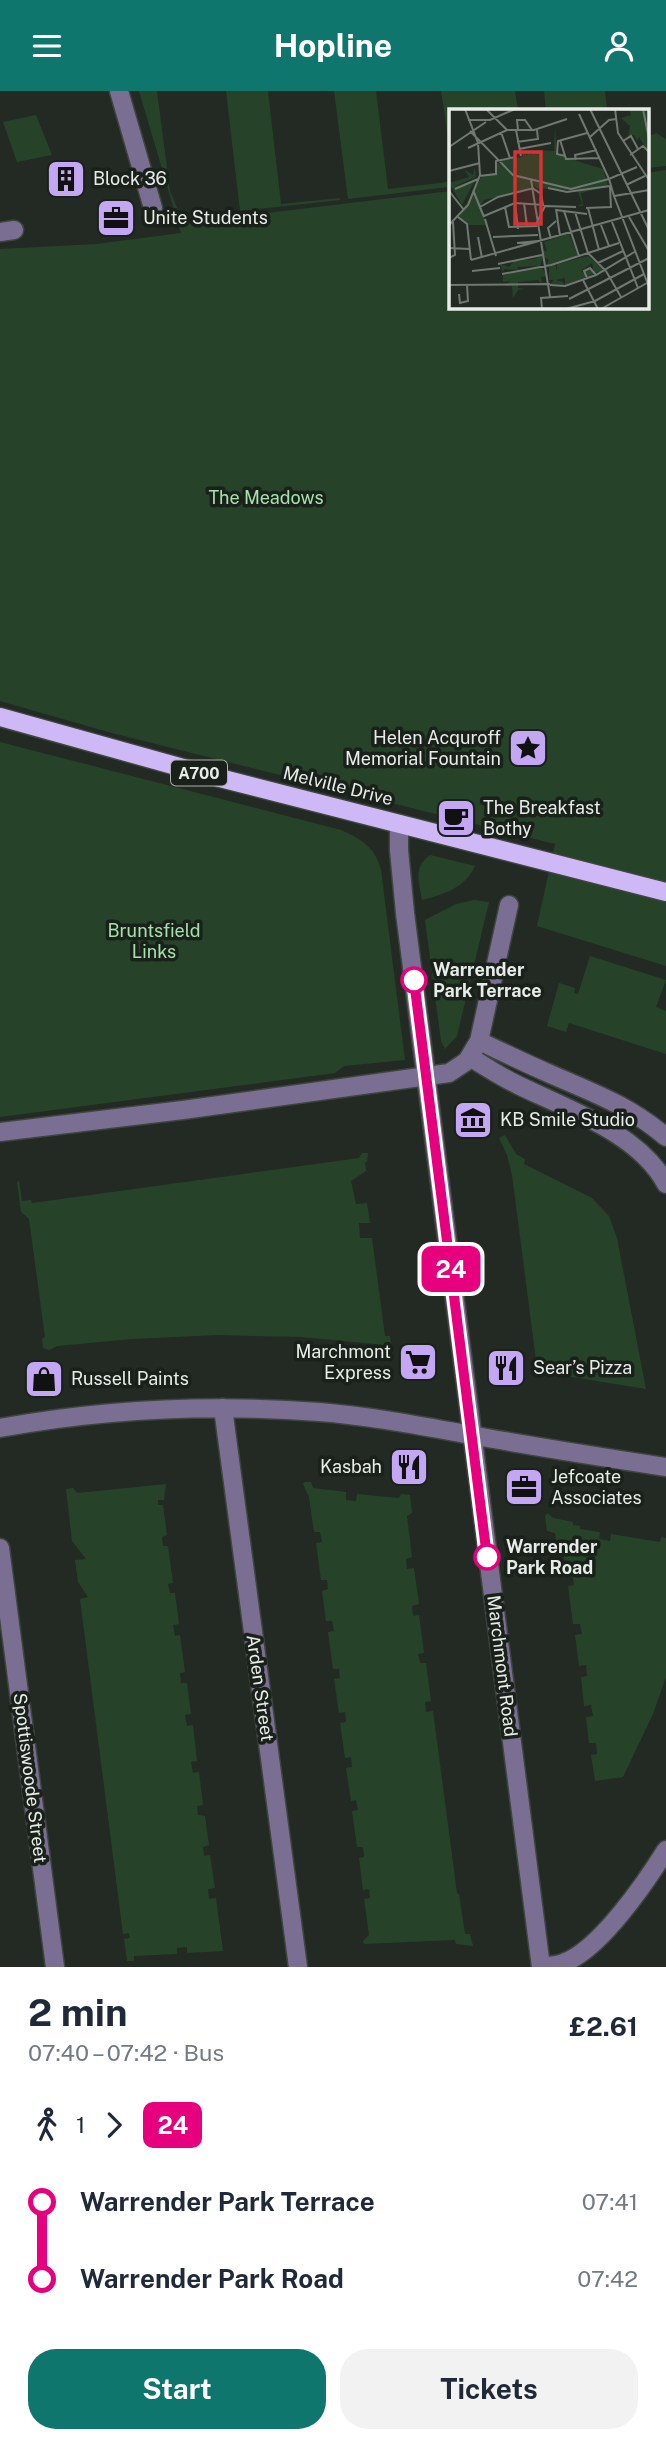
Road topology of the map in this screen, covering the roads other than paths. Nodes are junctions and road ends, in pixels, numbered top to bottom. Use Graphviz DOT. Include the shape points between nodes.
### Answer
graph roads {
  1 [pos="119,91"];
  2 [pos="153,208"];
  3 [pos="0,717"];
  4 [pos="399,824"];
  5 [pos="666,892"];
  6 [pos="509,905"];
  7 [pos="479,1041"];
  8 [pos="470,1058"];
  9 [pos="426,1077"];
  10 [pos="0,1132"];
  11 [pos="666,1137"];
  12 [pos="666,1184"];
  13 [pos="223,1408"];
  14 [pos="0,1428"];
  15 [pos="472,1436"];
  16 [pos="666,1467"];
  17 [pos="0,1548"];
  18 [pos="666,1850"];
  19 [pos="55,1967"];
  20 [pos="298,1967"];
  21 [pos="541,1967"];
  1 -- 2 [label="street"];
  3 -- 4 [label="main road, Melville Drive / A700"];
  4 -- 5 [label="main road, Melville Drive / A700"];
  4 -- 9 [label="street, Marchmont Road" via="398,850"];
  6 -- 7 [label="street"];
  7 -- 8 [label="street"];
  7 -- 11 [label="street" via="593,1090"];
  8 -- 9 [label="street" via="449,1073"];
  8 -- 12 [label="street" via="614,1133 650,1161"];
  9 -- 10 [label="street"];
  9 -- 15 [label="street, Marchmont Road"];
  13 -- 14 [label="street" via="76,1416"];
  13 -- 15 [label="street" via="359,1416"];
  13 -- 20 [label="street, Arden Street"];
  15 -- 16 [label="street"];
  15 -- 21 [label="street, Marchmont Road"];
  17 -- 19 [label="street, Spottiswoode Street"];
  18 -- 21 [label="street" via="626,1906 592,1943 564,1963"];
}
